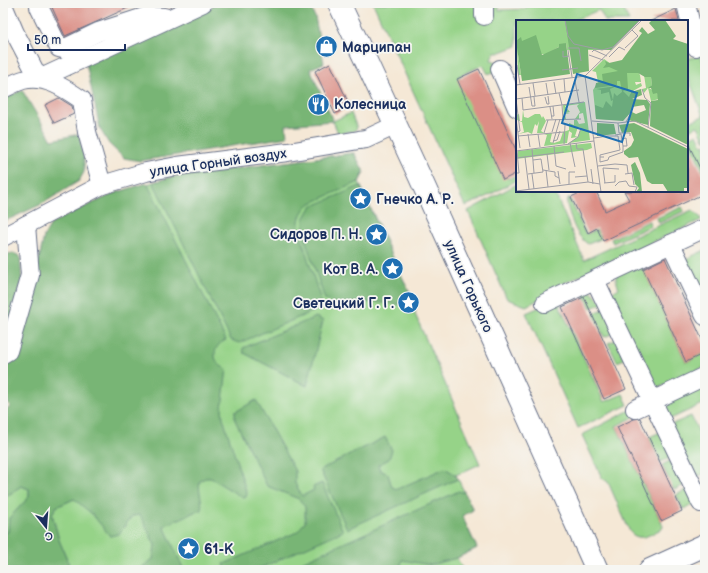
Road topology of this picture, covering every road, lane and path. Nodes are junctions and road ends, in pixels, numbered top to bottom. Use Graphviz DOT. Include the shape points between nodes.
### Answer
graph roads {
  1 [pos="39,3"];
  2 [pos="203,3"];
  3 [pos="340,3"];
  4 [pos="3,5"];
  5 [pos="687,8"];
  6 [pos="173,17"];
  7 [pos="8,31"];
  8 [pos="696,47"];
  9 [pos="500,69"];
  10 [pos="39,79"];
  11 [pos="3,89"];
  12 [pos="516,104"];
  13 [pos="396,125"];
  14 [pos="102,185"];
  15 [pos="26,225"];
  16 [pos="705,228"];
  17 [pos="3,237"];
  18 [pos="672,244"];
  19 [pos="595,280"];
  20 [pos="545,303"];
  21 [pos="705,316"];
  22 [pos="3,354"];
  23 [pos="705,376"];
  24 [pos="652,401"];
  25 [pos="635,409"];
  26 [pos="701,503"];
  27 [pos="705,545"];
  28 [pos="597,570"];
  29 [pos="650,570"];
  1 -- 6 [label="street" via="59,48 63,49 98,32 147,16"];
  2 -- 6 [label="street"];
  3 -- 13 [label="main road, улица Горького"];
  4 -- 7 [label="street"];
  5 -- 8 [label="street"];
  6 -- 10 [label="street"];
  7 -- 10 [label="street"];
  9 -- 12 [label="street"];
  10 -- 11 [label="street" via="24,80"];
  10 -- 14 [label="street" via="61,86 82,100 87,132"];
  13 -- 14 [label="street, улица Горный воздух" via="366,139 177,166"];
  13 -- 28 [label="main road, улица Горького"];
  14 -- 15 [label="street, улица Горный воздух"];
  15 -- 17 [label="street, улица Горный воздух"];
  15 -- 22 [label="street" via="30,275 8,351"];
  16 -- 18 [label="street"];
  18 -- 19 [label="street"];
  18 -- 21 [label="street"];
  19 -- 20 [label="street"];
  19 -- 24 [label="street"];
  23 -- 24 [label="street"];
  24 -- 25 [label="street"];
  24 -- 26 [label="street"];
  27 -- 29 [label="main road"];
}
